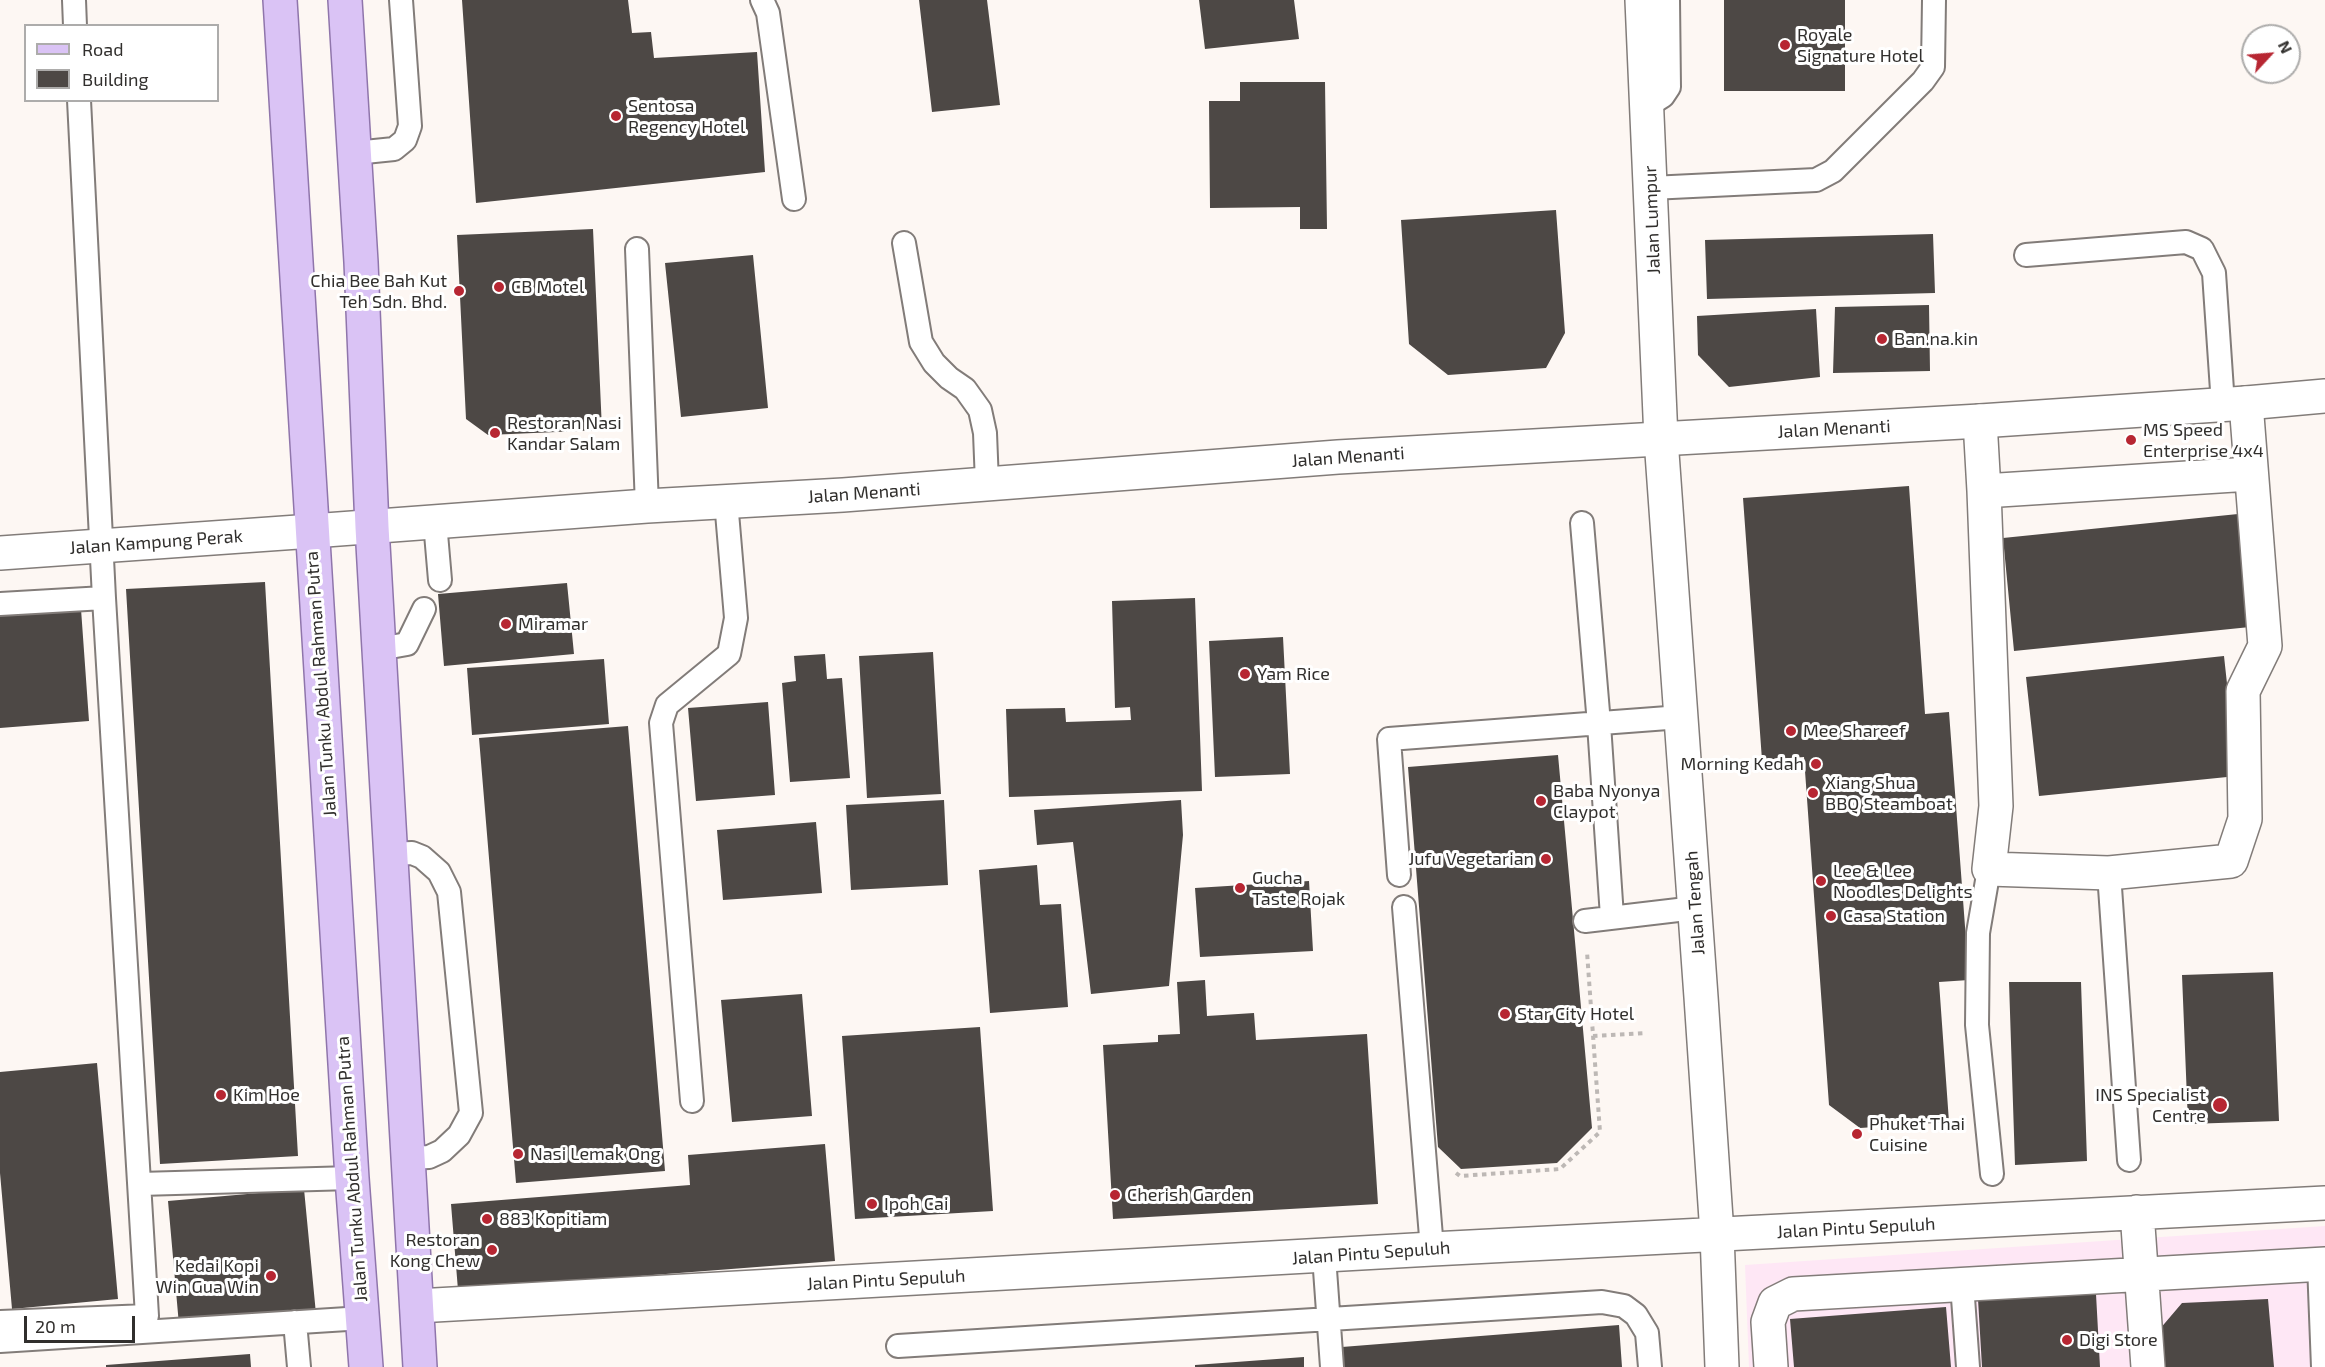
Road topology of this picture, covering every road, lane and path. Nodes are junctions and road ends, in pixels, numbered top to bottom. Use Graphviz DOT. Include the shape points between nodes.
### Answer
graph roads {
  1 [pos="74,0"];
  2 [pos="280,0"];
  3 [pos="345,0"];
  4 [pos="401,0"];
  5 [pos="762,0"];
  6 [pos="1642,0"];
  7 [pos="1668,0"];
  8 [pos="1934,0"];
  9 [pos="75,24"];
  10 [pos="79,102"];
  11 [pos="1648,111"];
  12 [pos="355,153"];
  13 [pos="1651,188"];
  14 [pos="794,199"];
  15 [pos="904,243"];
  16 [pos="637,249"];
  17 [pos="2026,255"];
  18 [pos="2325,396"];
  19 [pos="2234,404"];
  20 [pos="1980,421"];
  21 [pos="1661,440"];
  22 [pos="2250,474"];
  23 [pos="987,483"];
  24 [pos="1984,491"];
  25 [pos="726,501"];
  26 [pos="647,506"];
  27 [pos="435,522"];
  28 [pos="1582,524"];
  29 [pos="372,527"];
  30 [pos="312,531"];
  31 [pos="101,546"];
  32 [pos="0,553"];
  33 [pos="440,580"];
  34 [pos="104,598"];
  35 [pos="0,604"];
  36 [pos="424,609"];
  37 [pos="379,649"];
  38 [pos="1682,717"];
  39 [pos="1599,724"];
  40 [pos="390,854"];
  41 [pos="1989,869"];
  42 [pos="2109,873"];
  43 [pos="1399,875"];
  44 [pos="1404,907"];
  45 [pos="1695,908"];
  46 [pos="1612,917"];
  47 [pos="1585,921"];
  48 [pos="1586,946"];
  49 [pos="1646,1033"];
  50 [pos="1593,1036"];
  51 [pos="692,1101"];
  52 [pos="407,1158"];
  53 [pos="2129,1160"];
  54 [pos="1452,1169"];
  55 [pos="1992,1174"];
  56 [pos="352,1178"];
  57 [pos="140,1184"];
  58 [pos="2325,1203"];
  59 [pos="2137,1212"];
  60 [pos="1717,1234"];
  61 [pos="1432,1249"];
  62 [pos="1324,1256"];
  63 [pos="2322,1264"];
  64 [pos="2141,1273"];
  65 [pos="1962,1284"];
  66 [pos="417,1306"];
  67 [pos="363,1318"];
  68 [pos="1328,1319"];
  69 [pos="0,1322"];
  70 [pos="295,1322"];
  71 [pos="0,1341"];
  72 [pos="898,1346"];
  73 [pos="298,1367"];
  74 [pos="366,1367"];
  75 [pos="420,1367"];
  76 [pos="1332,1367"];
  77 [pos="1650,1367"];
  78 [pos="1722,1367"];
  79 [pos="1771,1367"];
  80 [pos="1968,1367"];
  81 [pos="2148,1367"];
  82 [pos="2323,1367"];
  1 -- 9 [label="lane"];
  2 -- 30 [label="main road, Jalan Tunku Abdul Rahman Putra"];
  3 -- 12 [label="main road"];
  4 -- 12 [label="lane" via="410,126 405,140 394,149"];
  5 -- 14 [label="lane" via="768,13"];
  6 -- 11 [label="street, Jalan Lumpur"];
  7 -- 11 [label="lane" via="1670,87"];
  8 -- 13 [label="lane" via="1933,67 1833,171 1816,180"];
  10 -- 31 [label="lane"];
  11 -- 13 [label="street, Jalan Lumpur"];
  12 -- 29 [label="main road"];
  13 -- 21 [label="street, Jalan Lumpur"];
  15 -- 23 [label="lane" via="921,342 934,363 965,389 980,410"];
  16 -- 26 [label="lane"];
  17 -- 19 [label="lane" via="2186,242 2202,249 2214,273"];
  18 -- 19 [label="street, Jalan Menanti"];
  19 -- 20 [label="street, Jalan Menanti"];
  19 -- 22 [label="street"];
  20 -- 21 [label="street, Jalan Menanti"];
  20 -- 24 [label="street"];
  21 -- 23 [label="street, Jalan Menanti" via="1338,457"];
  21 -- 38 [label="street, Jalan Tengah"];
  22 -- 24 [label="street"];
  22 -- 42 [label="street" via="2265,646 2243,691 2245,819 2231,861"];
  23 -- 25 [label="street, Jalan Menanti"];
  24 -- 41 [label="street" via="1996,806"];
  25 -- 26 [label="street, Jalan Menanti"];
  25 -- 51 [label="lane" via="736,618 729,654 667,705 661,723"];
  26 -- 27 [label="street, Jalan Menanti"];
  27 -- 29 [label="street, Jalan Menanti"];
  27 -- 33 [label="lane"];
  28 -- 39 [label="lane"];
  29 -- 30 [label="street, Jalan Kampung Perak"];
  29 -- 37 [label="main road"];
  30 -- 31 [label="street, Jalan Kampung Perak"];
  30 -- 56 [label="main road, Jalan Tunku Abdul Rahman Putra"];
  31 -- 32 [label="street, Jalan Kampung Perak"];
  31 -- 34 [label="lane"];
  34 -- 35 [label="lane"];
  34 -- 57 [label="lane"];
  36 -- 37 [label="lane" via="407,644"];
  37 -- 40 [label="main road"];
  38 -- 39 [label="lane"];
  38 -- 45 [label="street, Jalan Tengah"];
  39 -- 43 [label="lane" via="1389,739"];
  39 -- 46 [label="lane"];
  40 -- 52 [label="main road"];
  40 -- 52 [label="lane" via="412,853 422,857 439,872 449,892 471,1113 459,1135 442,1151 429,1157"];
  41 -- 42 [label="street"];
  41 -- 55 [label="lane" via="1978,933 1977,1025"];
  42 -- 53 [label="lane"];
  44 -- 61 [label="lane"];
  45 -- 46 [label="lane"];
  45 -- 60 [label="street, Jalan Tengah"];
  46 -- 47 [label="lane"];
  48 -- 50 [label="path"];
  49 -- 50 [label="path"];
  50 -- 54 [label="path" via="1600,1132 1560,1169 1460,1176"];
  52 -- 66 [label="main road"];
  56 -- 57 [label="lane"];
  56 -- 67 [label="main road, Jalan Tunku Abdul Rahman Putra"];
  57 -- 69 [label="lane" via="147,1316"];
  58 -- 59 [label="street, Jalan Pintu Sepuluh"];
  59 -- 60 [label="street, Jalan Pintu Sepuluh"];
  59 -- 64 [label="street"];
  60 -- 61 [label="street, Jalan Pintu Sepuluh"];
  60 -- 78 [label="street, Jalan Tengah"];
  61 -- 62 [label="street, Jalan Pintu Sepuluh"];
  62 -- 66 [label="street, Jalan Pintu Sepuluh"];
  62 -- 68 [label="lane"];
  63 -- 64 [label="street"];
  63 -- 82 [label="lane"];
  64 -- 65 [label="street"];
  64 -- 81 [label="street"];
  65 -- 79 [label="street" via="1793,1294 1775,1303 1768,1322"];
  65 -- 80 [label="lane"];
  66 -- 75 [label="main road"];
  67 -- 70 [label="lane"];
  67 -- 74 [label="main road, Jalan Tunku Abdul Rahman Putra"];
  68 -- 72 [label="lane"];
  68 -- 76 [label="lane"];
  68 -- 77 [label="lane" via="1602,1302 1624,1306 1636,1315 1647,1333"];
  70 -- 71 [label="lane"];
  70 -- 73 [label="lane"];
}
